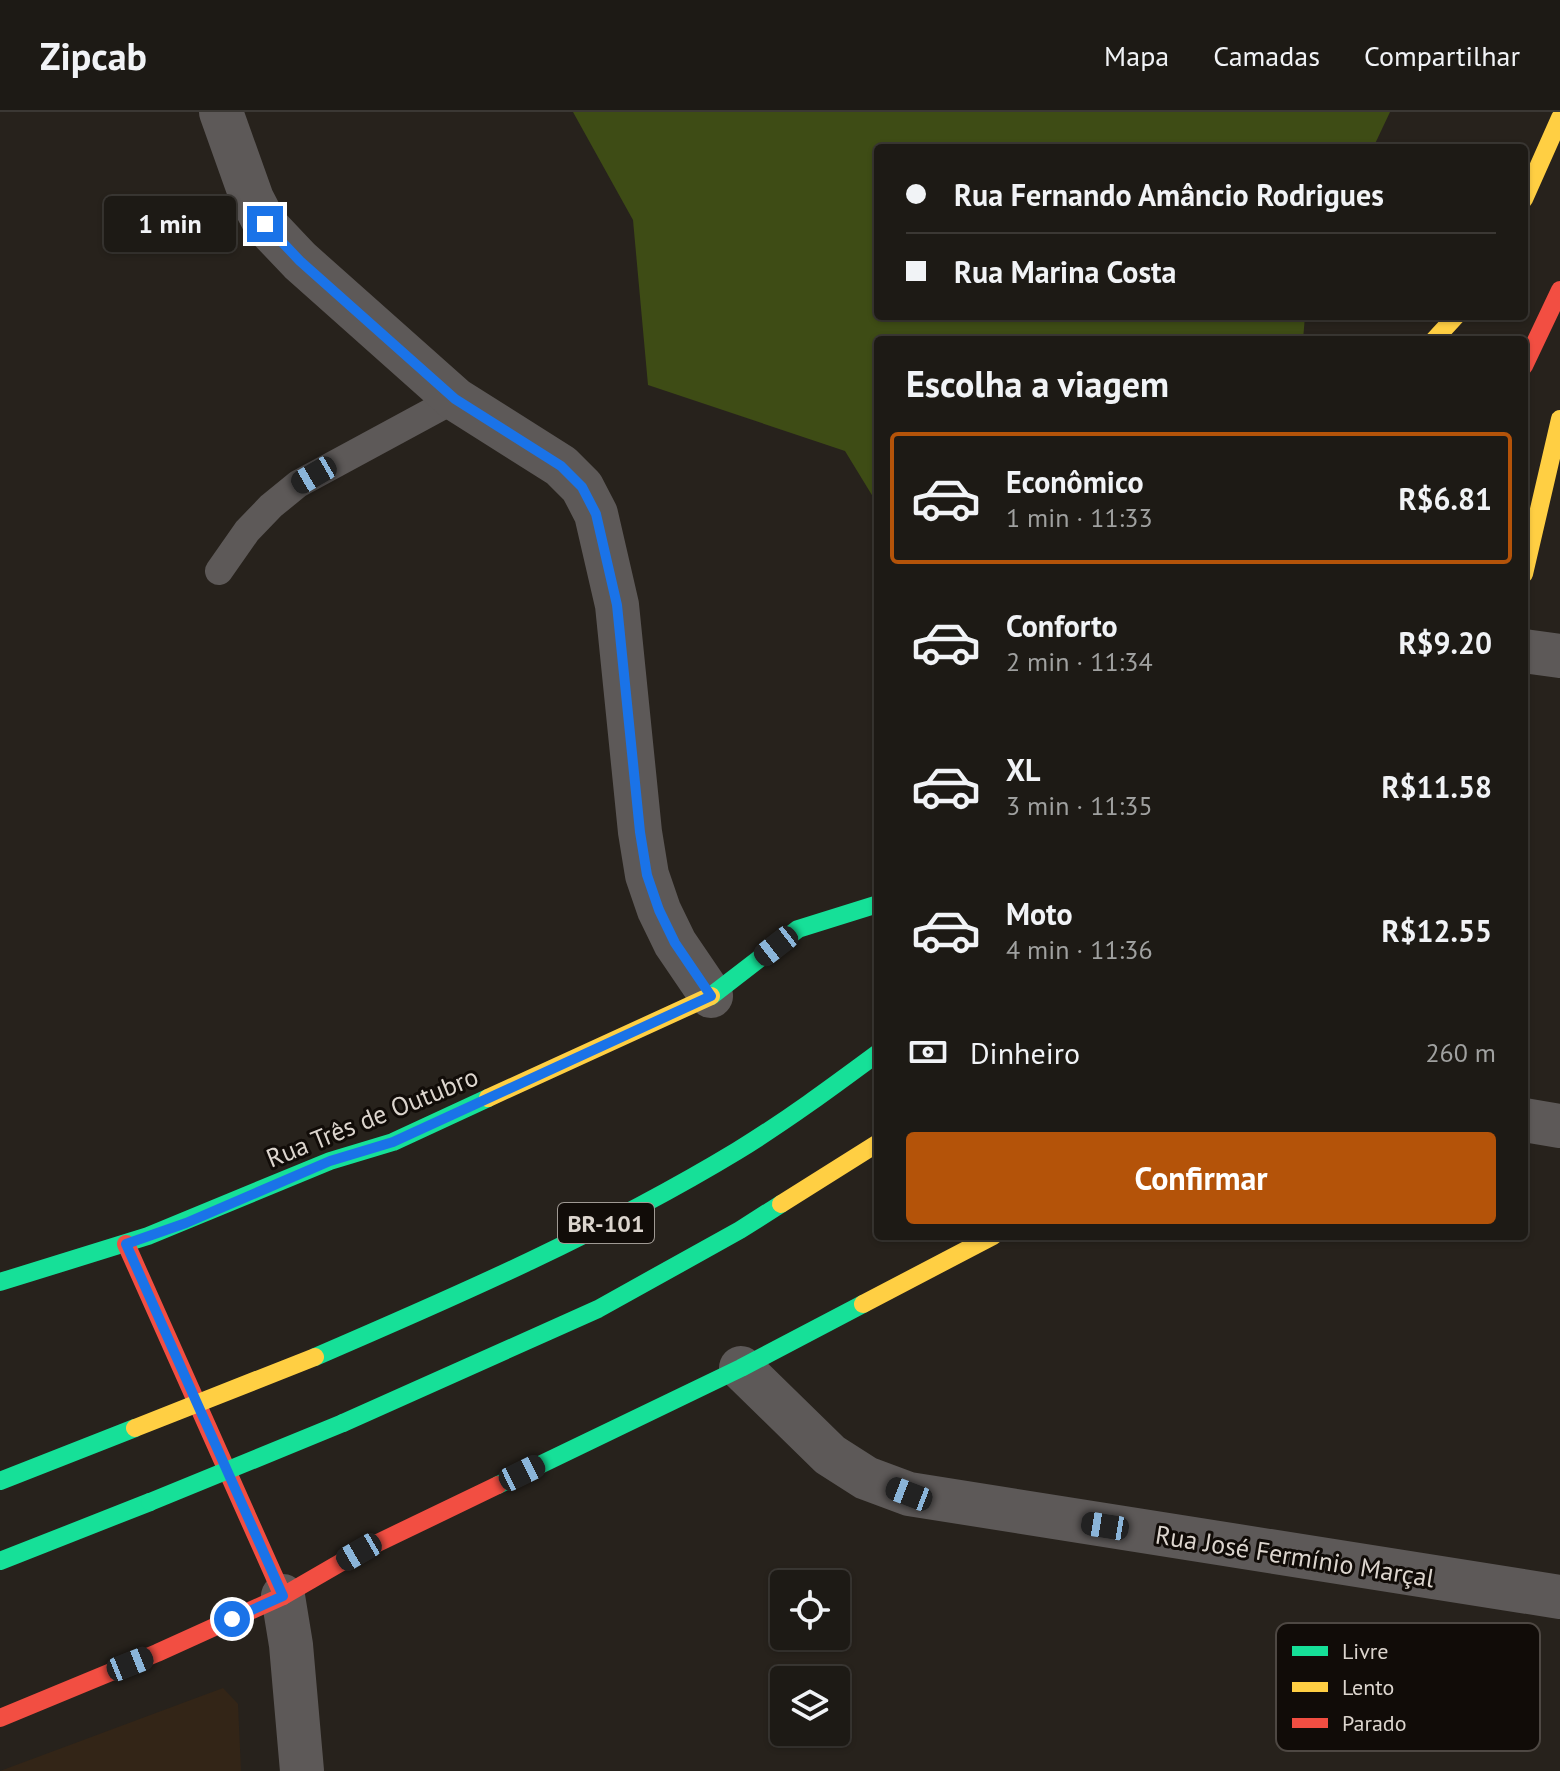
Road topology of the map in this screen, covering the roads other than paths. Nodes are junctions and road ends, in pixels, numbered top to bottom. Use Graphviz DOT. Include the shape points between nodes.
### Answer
graph roads {
  1 [pos="221,112"];
  2 [pos="1560,118"];
  3 [pos="1528,190"];
  4 [pos="1560,290"];
  5 [pos="1452,320"];
  6 [pos="1438,336"];
  7 [pos="1528,358"];
  8 [pos="455,399"];
  9 [pos="1560,419"];
  10 [pos="1528,557"];
  11 [pos="219,571"];
  12 [pos="1528,652"];
  13 [pos="1560,656"];
  14 [pos="874,905"];
  15 [pos="711,996"];
  16 [pos="874,1056"];
  17 [pos="1528,1121"];
  18 [pos="1560,1126"];
  19 [pos="874,1146"];
  20 [pos="985,1240"];
  21 [pos="126,1244"];
  22 [pos="0,1282"];
  23 [pos="741,1368"];
  24 [pos="0,1481"];
  25 [pos="0,1561"];
  26 [pos="283,1596"];
  27 [pos="1560,1597"];
  28 [pos="0,1718"];
  29 [pos="302,1771"];
  1 -- 8 [label="street" via="265,224"];
  2 -- 3 [label="main road"];
  4 -- 7 [label="main road"];
  5 -- 6 [label="main road"];
  8 -- 11 [label="lane" via="298,484 247,531"];
  8 -- 15 [label="street" via="561,466 582,487 596,514 617,605 647,875 675,943"];
  9 -- 10 [label="main road"];
  12 -- 13 [label="street"];
  14 -- 15 [label="main road, Rua Três de Outubro" via="798,929"];
  15 -- 21 [label="main road, Rua Três de Outubro" via="393,1142 330,1161"];
  16 -- 24 [label="main road, BR-101, bridge" via="720,1162 597,1228 431,1308"];
  17 -- 18 [label="street"];
  19 -- 25 [label="main road, BR-101, bridge" via="740,1230 598,1309 343,1423"];
  20 -- 23 [label="main road"];
  21 -- 22 [label="main road, Rua Três de Outubro"];
  21 -- 26 [label="main road"];
  23 -- 26 [label="main road" via="359,1552"];
  23 -- 27 [label="street, Rua José Fermínio Marçal" via="830,1455 866,1478 909,1494"];
  26 -- 28 [label="main road"];
  26 -- 29 [label="street"];
}
